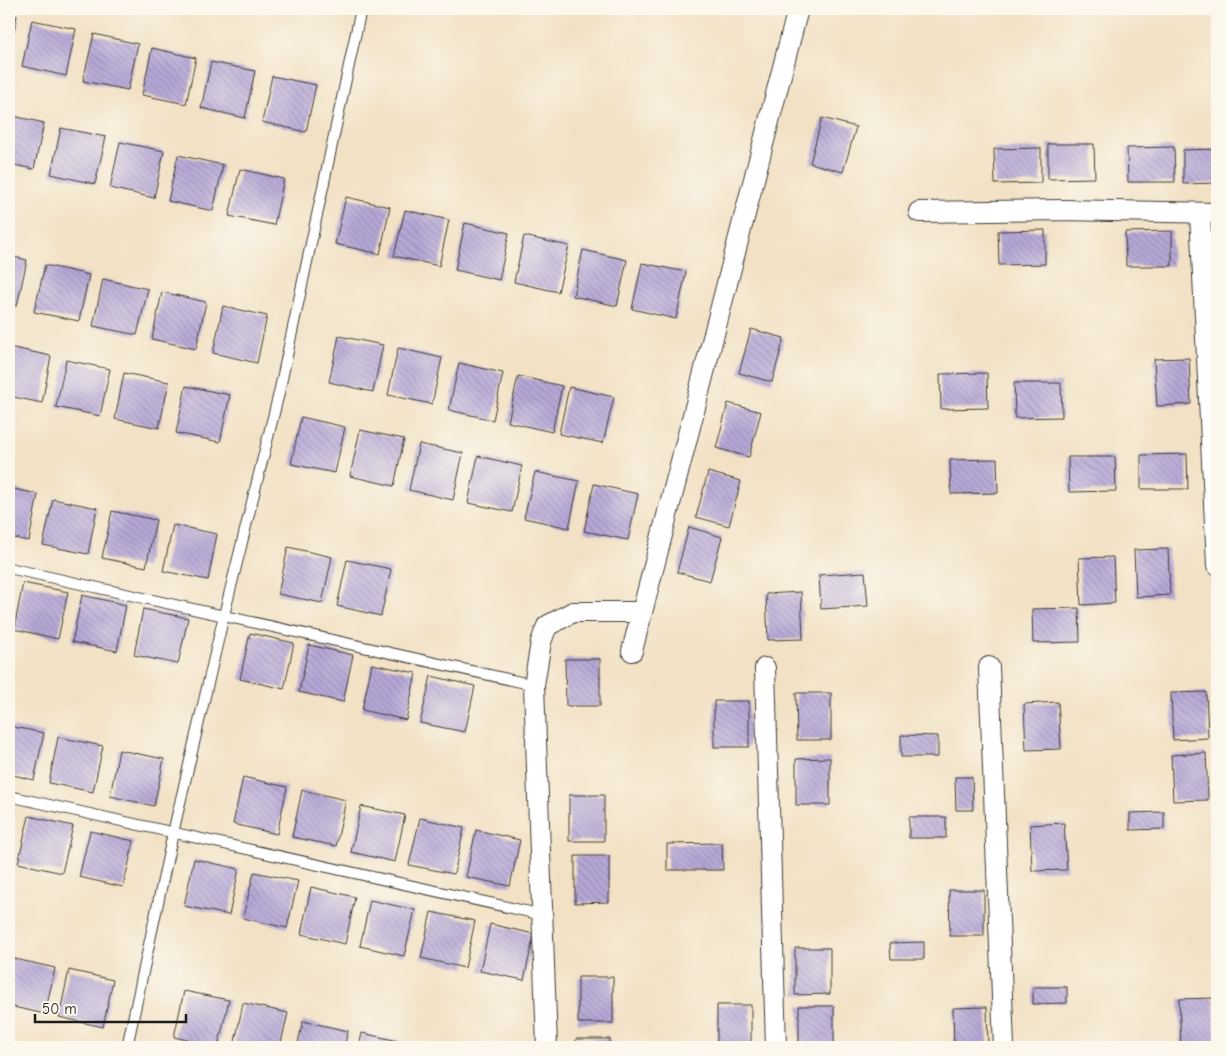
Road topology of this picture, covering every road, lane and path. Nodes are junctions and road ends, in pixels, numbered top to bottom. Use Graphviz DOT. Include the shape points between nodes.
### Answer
graph roads {
  1 [pos="361,9"];
  2 [pos="798,9"];
  3 [pos="919,212"];
  4 [pos="1209,213"];
  5 [pos="1216,509"];
  6 [pos="1217,566"];
  7 [pos="9,568"];
  8 [pos="642,612"];
  9 [pos="224,615"];
  10 [pos="632,651"];
  11 [pos="989,667"];
  12 [pos="765,668"];
  13 [pos="534,685"];
  14 [pos="9,796"];
  15 [pos="173,833"];
  16 [pos="543,916"];
  17 [pos="127,1047"];
  18 [pos="547,1047"];
  19 [pos="776,1047"];
  20 [pos="1004,1047"];
  1 -- 9 [label="lane" via="279,393"];
  2 -- 8 [label="street"];
  3 -- 4 [label="street"];
  4 -- 5 [label="street"];
  5 -- 6 [label="street"];
  7 -- 9 [label="lane"];
  8 -- 10 [label="street"];
  8 -- 13 [label="street" via="573,612 547,626"];
  9 -- 13 [label="lane"];
  9 -- 15 [label="lane"];
  11 -- 20 [label="street"];
  12 -- 19 [label="street"];
  13 -- 16 [label="street"];
  14 -- 15 [label="lane"];
  15 -- 16 [label="lane"];
  15 -- 17 [label="lane"];
  16 -- 18 [label="street"];
}
